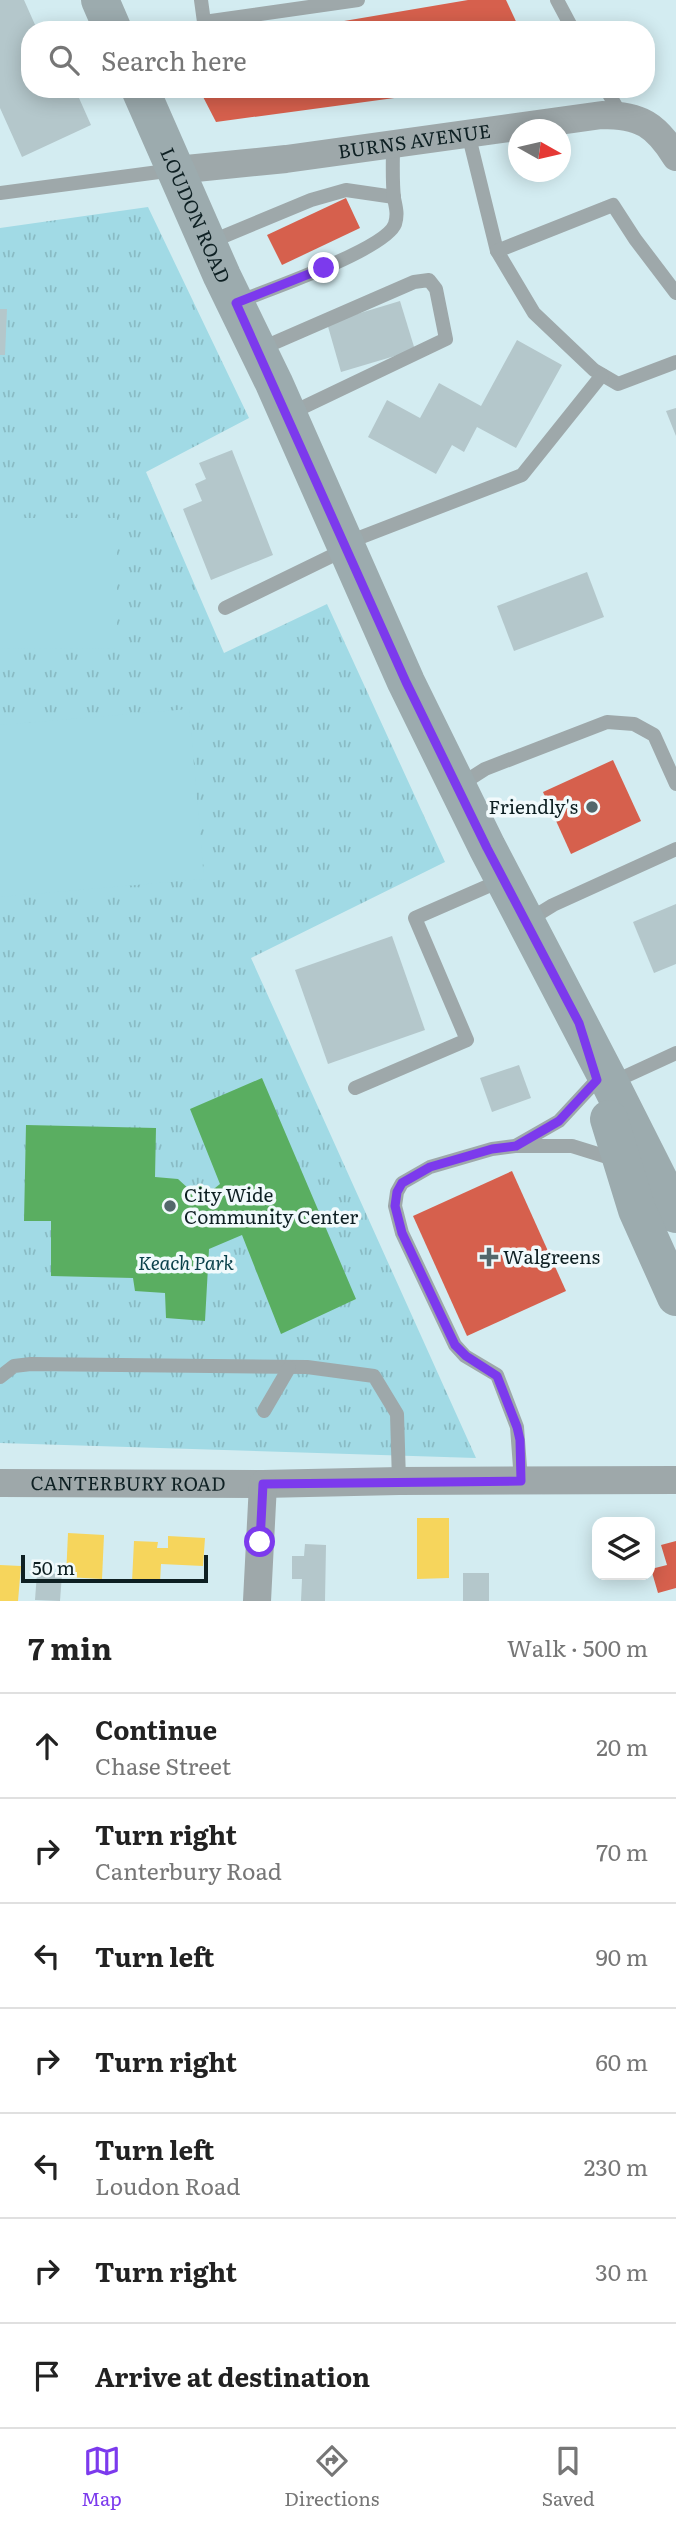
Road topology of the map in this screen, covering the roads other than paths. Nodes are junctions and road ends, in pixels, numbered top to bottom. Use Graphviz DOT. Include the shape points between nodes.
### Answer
graph roads {
  1 [pos="100,0"];
  2 [pos="201,0"];
  3 [pos="358,0"];
  4 [pos="557,0"];
  5 [pos="109,21"];
  6 [pos="204,21"];
  7 [pos="211,21"];
  8 [pos="568,21"];
  9 [pos="144,98"];
  10 [pos="611,98"];
  11 [pos="621,115"];
  12 [pos="468,133"];
  13 [pos="393,144"];
  14 [pos="676,157"];
  15 [pos="176,170"];
  16 [pos="0,193"];
  17 [pos="394,197"];
  18 [pos="208,243"];
  19 [pos="497,251"];
  20 [pos="676,293"];
  21 [pos="236,303"];
  22 [pos="258,350"];
  23 [pos="676,362"];
  24 [pos="602,375"];
  25 [pos="288,415"];
  26 [pos="346,546"];
  27 [pos="225,608"];
  28 [pos="676,784"];
  29 [pos="457,787"];
  30 [pos="676,849"];
  31 [pos="504,879"];
  32 [pos="526,922"];
  33 [pos="676,1053"];
  34 [pos="604,1082"];
  35 [pos="355,1088"];
  36 [pos="516,1146"];
  37 [pos="622,1161"];
  38 [pos="676,1214"];
  39 [pos="676,1297"];
  40 [pos="289,1368"];
  41 [pos="0,1377"];
  42 [pos="264,1411"];
  43 [pos="676,1480"];
  44 [pos="398,1481"];
  45 [pos="521,1481"];
  46 [pos="0,1483"];
  47 [pos="263,1484"];
  48 [pos="257,1601"];
  1 -- 5 [label="main road"];
  2 -- 6 [label="lane"];
  3 -- 7 [label="lane"];
  4 -- 8 [label="lane"];
  9 -- 15 [label="main road, LOUDON ROAD"];
  10 -- 11 [label="lane"];
  11 -- 12 [label="street, BURNS AVENUE"];
  11 -- 14 [label="street, BURNS AVENUE" via="639,118 656,130"];
  12 -- 13 [label="street, BURNS AVENUE"];
  12 -- 19 [label="lane"];
  13 -- 15 [label="street, BURNS AVENUE"];
  13 -- 17 [label="lane"];
  15 -- 16 [label="lane"];
  15 -- 18 [label="main road, LOUDON ROAD"];
  17 -- 18 [label="lane" via="346,190"];
  17 -- 21 [label="lane" via="398,213 393,228 373,245"];
  18 -- 21 [label="main road, LOUDON ROAD"];
  19 -- 20 [label="lane" via="613,205"];
  19 -- 24 [label="lane" via="534,313"];
  21 -- 22 [label="main road, LOUDON ROAD"];
  22 -- 25 [label="main road, LOUDON ROAD"];
  22 -- 25 [label="lane" via="414,282 429,280 436,289 446,340"];
  23 -- 24 [label="lane" via="618,384"];
  24 -- 26 [label="lane" via="522,475"];
  25 -- 26 [label="main road, LOUDON ROAD"];
  26 -- 27 [label="lane"];
  26 -- 29 [label="main road, LOUDON ROAD"];
  28 -- 29 [label="lane" via="654,735 634,724 607,722 485,769"];
  29 -- 31 [label="main road, LOUDON ROAD"];
  30 -- 32 [label="lane"];
  31 -- 32 [label="main road, LOUDON ROAD"];
  31 -- 35 [label="lane" via="415,918 467,1040"];
  32 -- 34 [label="main road, LOUDON ROAD"];
  33 -- 34 [label="lane"];
  34 -- 36 [label="lane" via="559,1121"];
  34 -- 37 [label="main road, LOUDON ROAD"];
  34 -- 38 [label="main road, LOUDON ROAD"];
  36 -- 37 [label="lane" via="572,1146"];
  36 -- 45 [label="lane" via="430,1167 402,1183 395,1206 402,1233 455,1345 497,1376 520,1440"];
  37 -- 39 [label="main road, LOUDON ROAD" via="637,1210"];
  40 -- 41 [label="lane" via="31,1364 14,1366"];
  40 -- 42 [label="lane"];
  40 -- 44 [label="lane" via="374,1376 397,1414"];
  43 -- 45 [label="street, CANTERBURY ROAD"];
  44 -- 45 [label="street, CANTERBURY ROAD"];
  44 -- 47 [label="street, CANTERBURY ROAD"];
  46 -- 47 [label="street, CANTERBURY ROAD"];
  47 -- 48 [label="street"];
}
